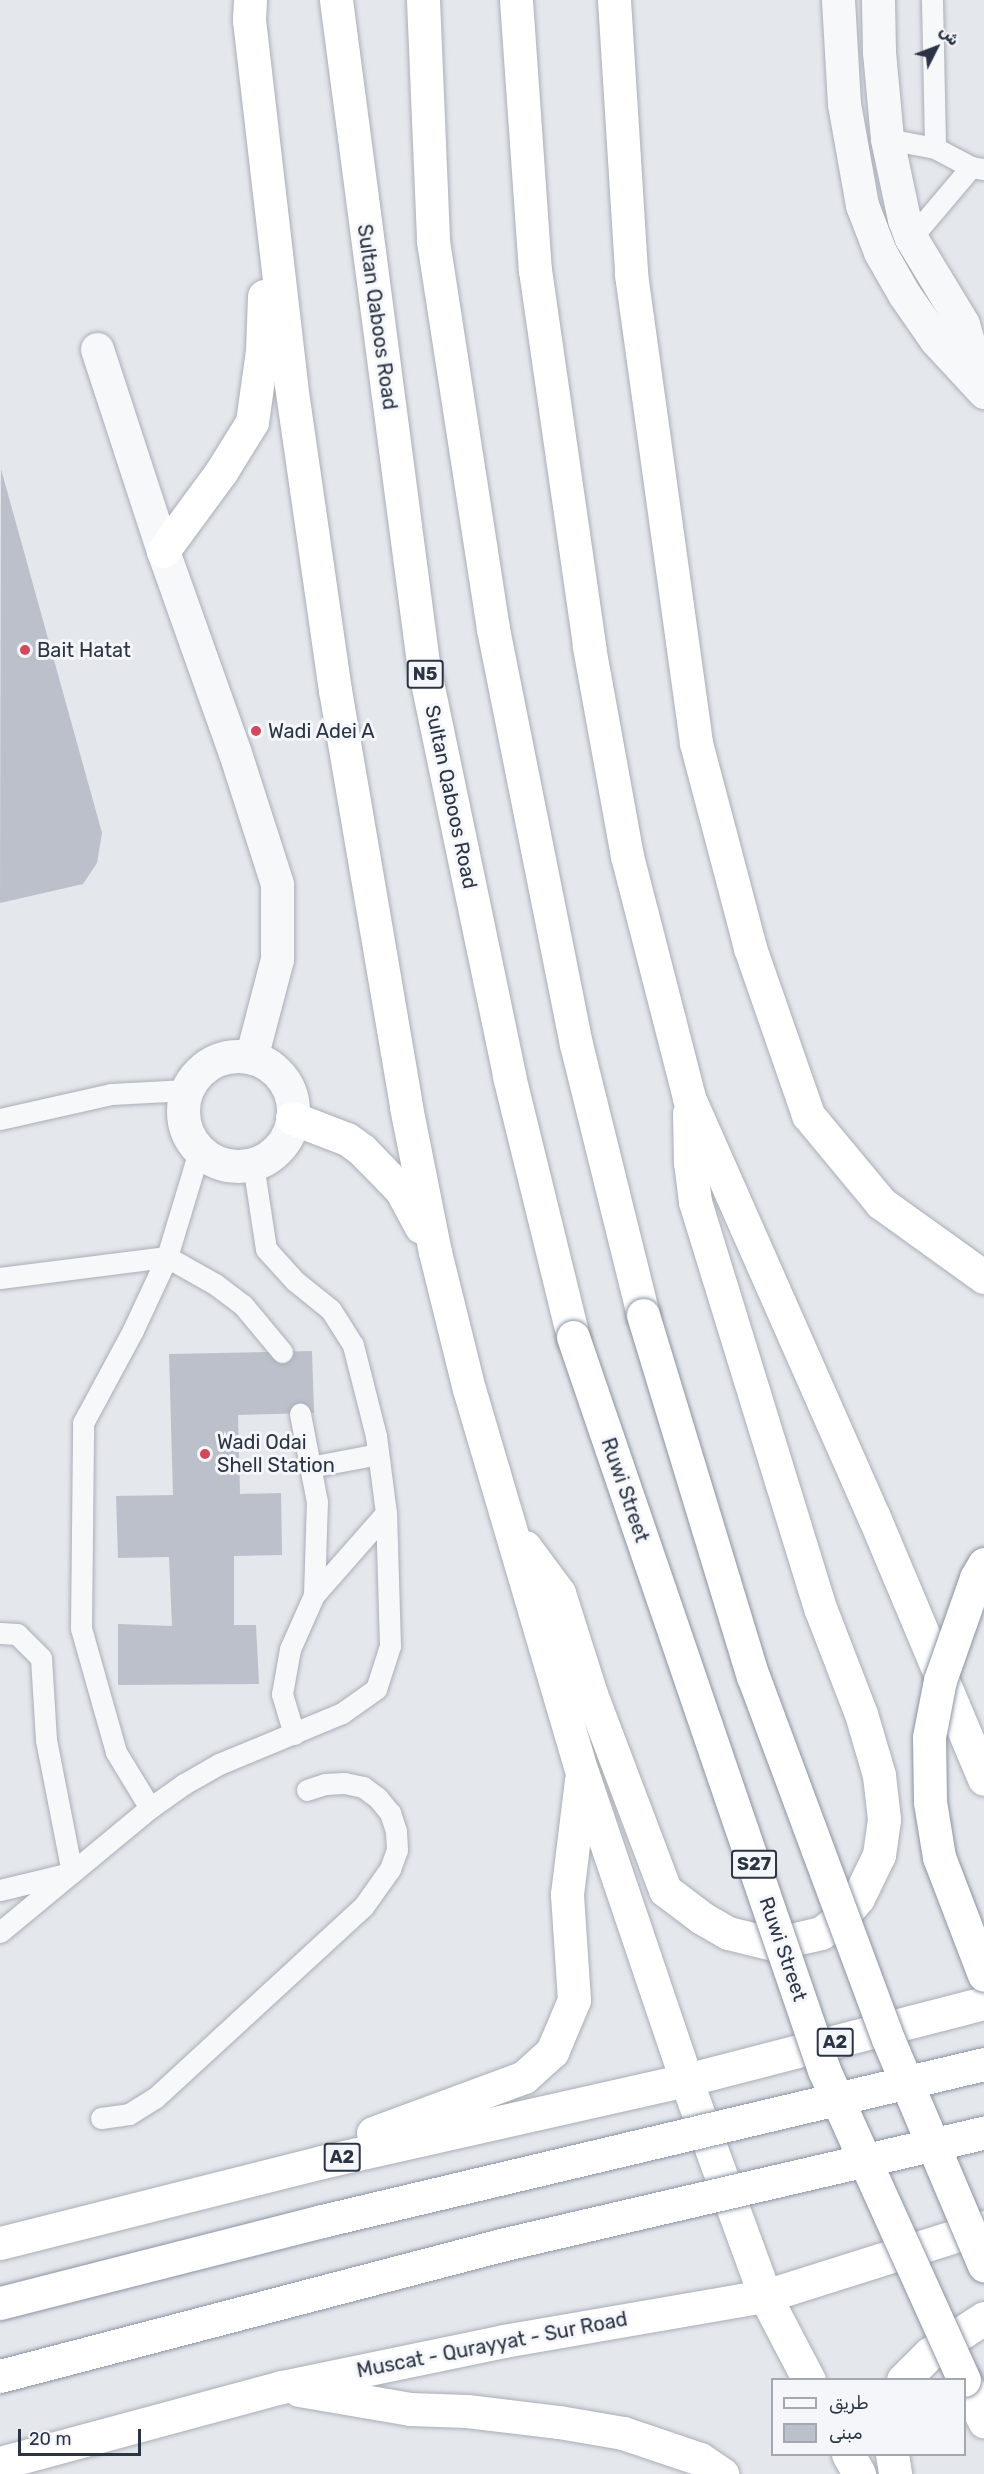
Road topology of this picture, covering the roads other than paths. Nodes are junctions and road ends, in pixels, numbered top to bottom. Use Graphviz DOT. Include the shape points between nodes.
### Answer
graph roads {
  1 [pos="250,0"];
  2 [pos="336,0"];
  3 [pos="423,0"];
  4 [pos="516,0"];
  5 [pos="614,0"];
  6 [pos="838,0"];
  7 [pos="844,0"];
  8 [pos="878,0"];
  9 [pos="932,0"];
  10 [pos="888,140"];
  11 [pos="935,148"];
  12 [pos="977,168"];
  13 [pos="271,213"];
  14 [pos="911,238"];
  15 [pos="98,349"];
  16 [pos="982,390"];
  17 [pos="163,551"];
  18 [pos="251,1058"];
  19 [pos="187,1090"];
  20 [pos="689,1098"];
  21 [pos="292,1118"];
  22 [pos="0,1119"];
  23 [pos="199,1151"];
  24 [pos="253,1164"];
  25 [pos="435,1252"];
  26 [pos="167,1257"];
  27 [pos="984,1277"];
  28 [pos="0,1278"];
  29 [pos="573,1337"];
  30 [pos="282,1352"];
  31 [pos="300,1413"];
  32 [pos="378,1454"];
  33 [pos="310,1467"];
  34 [pos="386,1513"];
  35 [pos="512,1529"];
  36 [pos="984,1564"];
  37 [pos="314,1595"];
  38 [pos="914,1610"];
  39 [pos="0,1633"];
  40 [pos="984,1721"];
  41 [pos="294,1734"];
  42 [pos="582,1772"];
  43 [pos="984,1779"];
  44 [pos="307,1791"];
  45 [pos="150,1808"];
  46 [pos="72,1872"];
  47 [pos="0,1890"];
  48 [pos="0,1932"];
  49 [pos="984,1975"];
  50 [pos="984,2003"];
  51 [pos="984,2064"];
  52 [pos="686,2080"];
  53 [pos="101,2118"];
  54 [pos="984,2133"];
  55 [pos="322,2162"];
  56 [pos="984,2227"];
  57 [pos="0,2243"];
  58 [pos="984,2265"];
  59 [pos="765,2296"];
  60 [pos="0,2303"];
  61 [pos="984,2318"];
  62 [pos="0,2376"];
  63 [pos="808,2378"];
  64 [pos="904,2378"];
  65 [pos="963,2378"];
  66 [pos="966,2384"];
  67 [pos="282,2387"];
  68 [pos="984,2421"];
  69 [pos="849,2456"];
  70 [pos="892,2456"];
  71 [pos="0,2463"];
  72 [pos="722,2474"];
  73 [pos="859,2474"];
  74 [pos="895,2474"];
  1 -- 13 [label="highway"];
  2 -- 29 [label="highway, Sultan Qaboos Road / N5" via="423,663 509,1076"];
  3 -- 58 [label="highway, bridge" via="433,241 493,629 576,1044 643,1315 753,1676 888,2039"];
  4 -- 20 [label="highway" via="536,270 589,647 627,856"];
  5 -- 27 [label="highway" via="631,274 696,743 750,948 808,1115 881,1203"];
  6 -- 16 [label="street" via="844,104 862,206 880,252 904,294 936,340"];
  7 -- 10 [label="street" via="869,120"];
  8 -- 10 [label="street"];
  9 -- 11 [label="lane"];
  10 -- 11 [label="lane"];
  10 -- 14 [label="street"];
  11 -- 12 [label="lane"];
  12 -- 14 [label="lane"];
  13 -- 17 [label="highway" via="262,351 252,422"];
  13 -- 25 [label="highway" via="291,385 335,690 404,1096"];
  14 -- 16 [label="street" via="963,324"];
  15 -- 17 [label="street"];
  17 -- 18 [label="street" via="277,884 277,959"];
  18 -- 19 [label="street" via="234,1057 209,1064"];
  18 -- 21 [label="street" via="278,1074 292,1102"];
  19 -- 22 [label="lane" via="111,1094"];
  19 -- 23 [label="street" via="183,1102 186,1128"];
  20 -- 35 [label="highway" via="695,1202 820,1608 861,1714 879,1775 884,1819 879,1855 858,1898 842,1917 821,1933 773,1944 728,1933 665,1890 591,1694 559,1593"];
  20 -- 38 [label="highway"];
  21 -- 24 [label="street" via="290,1131 276,1152"];
  21 -- 25 [label="highway" via="347,1139 384,1170 401,1190"];
  23 -- 24 [label="street" via="219,1163"];
  23 -- 26 [label="lane"];
  24 -- 32 [label="lane" via="266,1250 295,1281 331,1310 353,1345"];
  25 -- 35 [label="highway" via="469,1389"];
  26 -- 28 [label="lane"];
  26 -- 30 [label="lane" via="243,1305"];
  26 -- 45 [label="lane" via="83,1423 81,1628 116,1752"];
  29 -- 65 [label="highway, Ruwi Street / S27, bridge" via="824,2070"];
  31 -- 33 [label="lane"];
  32 -- 33 [label="lane"];
  32 -- 34 [label="lane"];
  33 -- 37 [label="lane" via="316,1502"];
  34 -- 37 [label="lane"];
  34 -- 41 [label="lane" via="390,1646 376,1689 342,1713"];
  35 -- 42 [label="highway"];
  36 -- 49 [label="highway, bridge" via="940,1680 929,1748 930,1802 939,1857"];
  37 -- 41 [label="lane" via="290,1649 282,1694"];
  38 -- 40 [label="highway"];
  38 -- 43 [label="highway"];
  39 -- 46 [label="lane" via="17,1634 41,1658 46,1740"];
  41 -- 45 [label="lane" via="219,1764"];
  42 -- 52 [label="highway"];
  42 -- 55 [label="highway" via="567,1894 574,2000 552,2052 524,2077 369,2134"];
  44 -- 53 [label="lane" via="325,1784 344,1783 363,1787 378,1798 390,1813 396,1831 397,1850 390,1869 363,1907 155,2098 129,2114"];
  45 -- 46 [label="lane"];
  46 -- 47 [label="lane"];
  46 -- 48 [label="lane"];
  50 -- 52 [label="highway, A2"];
  51 -- 60 [label="highway, bridge" via="322,2221"];
  52 -- 55 [label="highway, A2"];
  52 -- 59 [label="highway"];
  54 -- 62 [label="highway, bridge" via="501,2245"];
  55 -- 57 [label="highway, A2"];
  56 -- 59 [label="highway, Muscat - Qurayyat - Sur Road"];
  59 -- 63 [label="highway"];
  59 -- 67 [label="highway, Muscat - Qurayyat - Sur Road" via="504,2341"];
  61 -- 64 [label="highway" via="929,2354"];
  66 -- 68 [label="highway, Ruwi Street / S27"];
  67 -- 71 [label="highway, Muscat - Qurayyat - Sur Road"];
  67 -- 72 [label="highway" via="410,2409 513,2416 623,2433 700,2459"];
  69 -- 73 [label="highway"];
  70 -- 74 [label="highway"];
}
